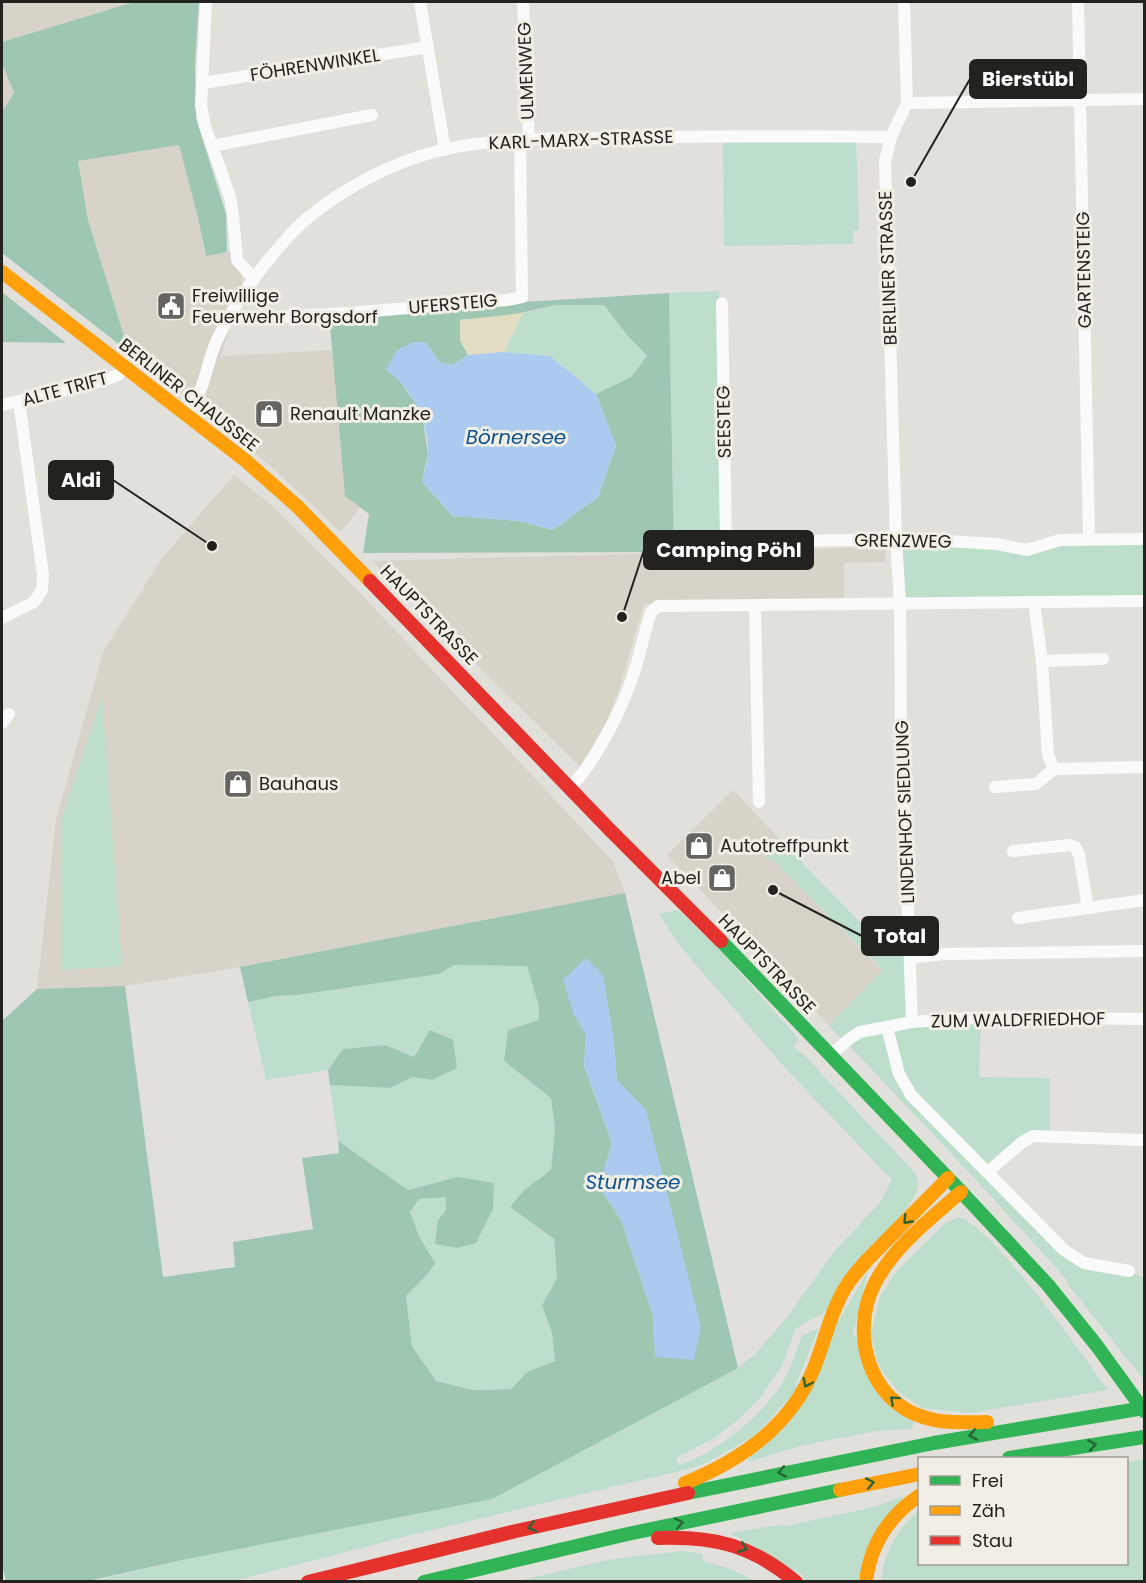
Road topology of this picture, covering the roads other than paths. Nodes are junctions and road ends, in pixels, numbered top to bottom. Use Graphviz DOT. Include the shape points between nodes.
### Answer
graph roads {
  1 [pos="206,2"];
  2 [pos="420,2"];
  3 [pos="523,2"];
  4 [pos="904,2"];
  5 [pos="1078,2"];
  6 [pos="428,47"];
  7 [pos="203,83"];
  8 [pos="1144,99"];
  9 [pos="1080,101"];
  10 [pos="907,103"];
  11 [pos="372,115"];
  12 [pos="891,137"];
  13 [pos="524,140"];
  14 [pos="212,146"];
  15 [pos="445,150"];
  16 [pos="2,272"];
  17 [pos="253,278"];
  18 [pos="722,303"];
  19 [pos="228,317"];
  20 [pos="124,367"];
  21 [pos="19,401"];
  22 [pos="2,405"];
  23 [pos="185,414"];
  24 [pos="1089,539"];
  25 [pos="1144,539"];
  26 [pos="896,540"];
  27 [pos="726,542"];
  28 [pos="660,546"];
  29 [pos="347,557"];
  30 [pos="1144,601"];
  31 [pos="900,602"];
  32 [pos="1034,603"];
  33 [pos="755,606"];
  34 [pos="2,618"];
  35 [pos="1103,659"];
  36 [pos="1042,661"];
  37 [pos="1144,766"];
  38 [pos="1054,769"];
  39 [pos="995,787"];
  40 [pos="570,788"];
  41 [pos="759,802"];
  42 [pos="1013,851"];
  43 [pos="1144,900"];
  44 [pos="1088,908"];
  45 [pos="1018,918"];
  46 [pos="1144,951"];
  47 [pos="910,958"];
  48 [pos="1144,1019"];
  49 [pos="912,1022"];
  50 [pos="887,1027"];
  51 [pos="830,1056"];
  52 [pos="1144,1140"];
  53 [pos="988,1172"];
  54 [pos="948,1178"];
  55 [pos="961,1192"];
  56 [pos="1129,1271"];
  57 [pos="1144,1409"];
  58 [pos="1052,1422"];
  59 [pos="1144,1437"];
  60 [pos="1040,1453"];
  61 [pos="1015,1457"];
  62 [pos="1026,1457"];
  63 [pos="918,1474"];
  64 [pos="918,1496"];
  65 [pos="589,1514"];
  66 [pos="581,1545"];
  67 [pos="308,1581"];
  68 [pos="424,1581"];
  69 [pos="796,1581"];
  70 [pos="866,1581"];
  1 -- 7 [label="street"];
  2 -- 6 [label="street"];
  3 -- 13 [label="street, ULMENWEG"];
  4 -- 10 [label="street, BERLINER STRASSE"];
  5 -- 9 [label="street, GARTENSTEIG"];
  6 -- 7 [label="street, FÖHRENWINKEL"];
  6 -- 15 [label="street"];
  7 -- 14 [label="street" via="201,106"];
  8 -- 9 [label="street"];
  9 -- 10 [label="street"];
  9 -- 24 [label="street, GARTENSTEIG"];
  10 -- 12 [label="street, BERLINER STRASSE"];
  11 -- 14 [label="street"];
  12 -- 13 [label="street, KARL-MARX-STRASSE"];
  12 -- 26 [label="street, BERLINER STRASSE" via="885,161"];
  13 -- 15 [label="street, KARL-MARX-STRASSE"];
  13 -- 19 [label="street, UFERSTEIG" via="522,297 348,313"];
  14 -- 17 [label="street" via="230,196 237,260"];
  15 -- 17 [label="street, KARL-MARX-STRASSE" via="419,156 352,187 291,234"];
  16 -- 20 [label="main road, BERLINER CHAUSSEE"];
  17 -- 19 [label="street, KARL-MARX-STRASSE"];
  18 -- 27 [label="street, SEESTEG"];
  19 -- 23 [label="street, KARL-MARX-STRASSE" via="200,394"];
  20 -- 21 [label="street, ALTE TRIFT" via="112,378"];
  20 -- 23 [label="main road, BERLINER CHAUSSEE"];
  21 -- 22 [label="street, ALTE TRIFT"];
  21 -- 34 [label="street" via="42,590 33,602"];
  23 -- 29 [label="main road, BERLINER CHAUSSEE" via="246,461"];
  24 -- 25 [label="street, GRENZWEG"];
  24 -- 26 [label="street, GRENZWEG" via="1060,540 1027,550 977,543"];
  26 -- 27 [label="street, GRENZWEG"];
  26 -- 31 [label="street, LINDENHOF SIEDLUNG"];
  27 -- 28 [label="street, GRENZWEG"];
  29 -- 40 [label="main road, HAUPTSTRASSE"];
  30 -- 32 [label="street"];
  31 -- 32 [label="street"];
  31 -- 33 [label="street"];
  31 -- 47 [label="street, LINDENHOF SIEDLUNG"];
  32 -- 36 [label="street"];
  33 -- 40 [label="street" via="658,606 651,612 623,701 585,772"];
  33 -- 41 [label="street"];
  35 -- 36 [label="street"];
  36 -- 38 [label="street" via="1048,755"];
  37 -- 38 [label="street"];
  38 -- 39 [label="street" via="1036,784"];
  40 -- 51 [label="main road, HAUPTSTRASSE"];
  42 -- 44 [label="street" via="1075,847 1080,854"];
  43 -- 44 [label="street"];
  44 -- 45 [label="street"];
  46 -- 47 [label="street"];
  47 -- 49 [label="street, LINDENHOF SIEDLUNG"];
  48 -- 49 [label="street, ZUM WALDFRIEDHOF" via="988,1017"];
  49 -- 50 [label="street, ZUM WALDFRIEDHOF"];
  50 -- 51 [label="street, ZUM WALDFRIEDHOF" via="854,1035"];
  50 -- 53 [label="street" via="895,1064 906,1088"];
  51 -- 54 [label="main road, HAUPTSTRASSE"];
  52 -- 53 [label="street" via="1033,1136"];
  53 -- 56 [label="street" via="1071,1255 1090,1264"];
  54 -- 55 [label="main road, HAUPTSTRASSE"];
  54 -- 65 [label="main road, one-way" via="851,1278 836,1304 804,1391 761,1443 688,1482"];
  55 -- 57 [label="main road, HAUPTSTRASSE" via="1028,1262"];
  58 -- 55 [label="main road, one-way" via="947,1422 924,1418 903,1408 889,1395 867,1361 862,1328 874,1284 896,1255"];
  57 -- 58 [label="main road"];
  58 -- 65 [label="main road, one-way" via="792,1470"];
  60 -- 59 [label="main road, one-way"];
  60 -- 61 [label="main road"];
  60 -- 62 [label="main road"];
  66 -- 63 [label="main road, one-way"];
  64 -- 70 [label="main road" via="901,1509 882,1533 870,1558"];
  65 -- 67 [label="main road, one-way"];
  66 -- 68 [label="main road"];
  66 -- 69 [label="main road, one-way" via="672,1537 713,1539 764,1557"];
}
